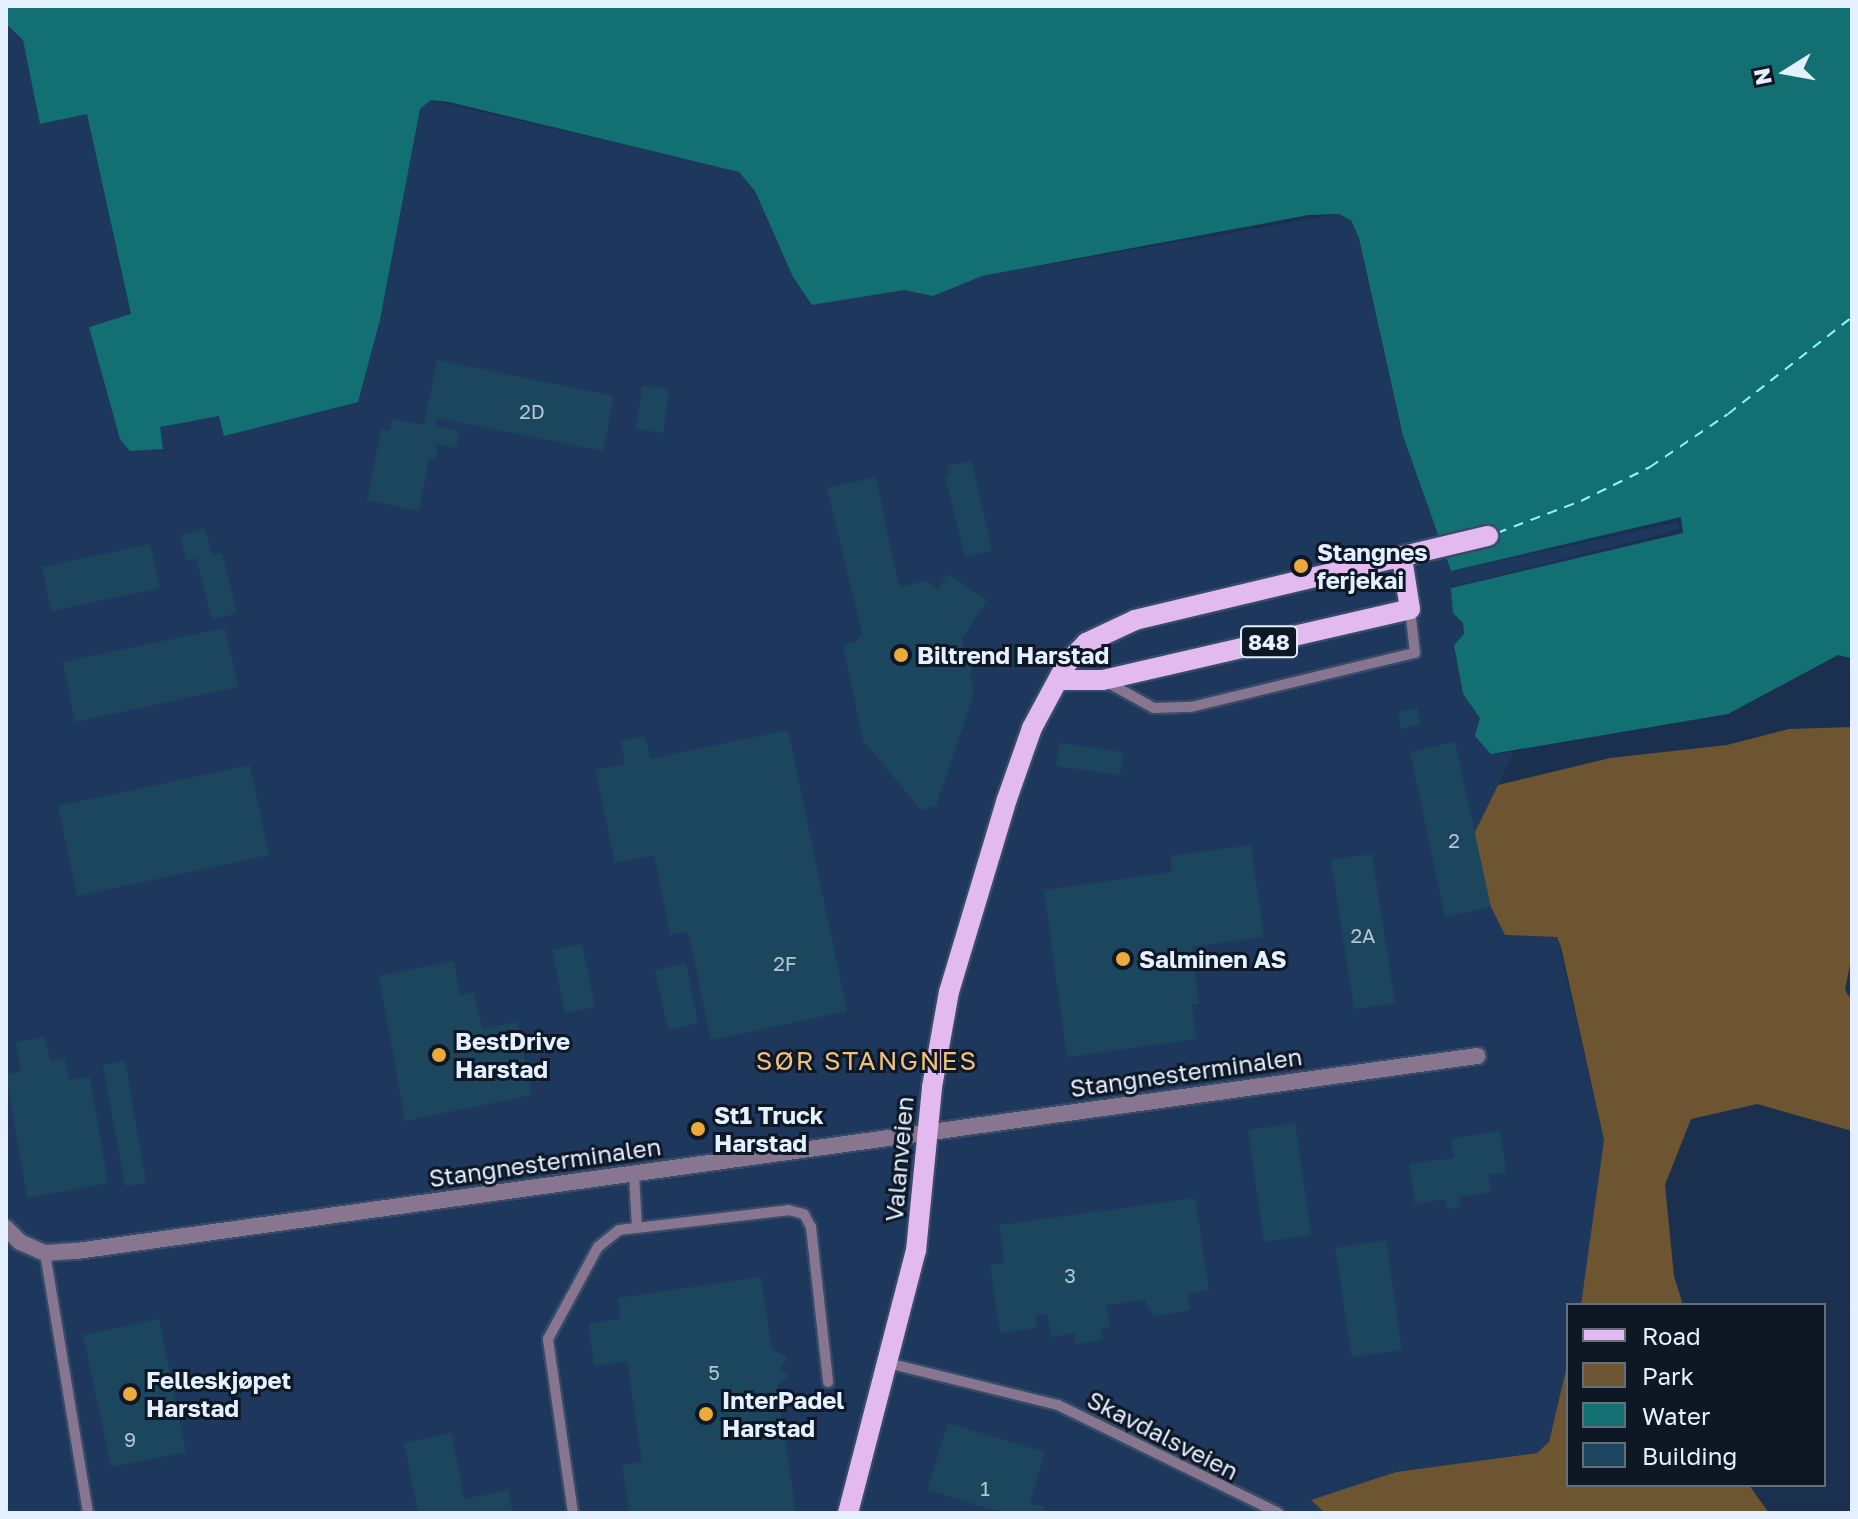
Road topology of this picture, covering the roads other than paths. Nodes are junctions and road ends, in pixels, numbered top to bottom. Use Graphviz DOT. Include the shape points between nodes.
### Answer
graph roads {
  1 [pos="1488,536"];
  2 [pos="1402,558"];
  3 [pos="1410,609"];
  4 [pos="1060,680"];
  5 [pos="1103,680"];
  6 [pos="1477,1056"];
  7 [pos="928,1135"];
  8 [pos="634,1174"];
  9 [pos="6,1228"];
  10 [pos="637,1228"];
  11 [pos="45,1253"];
  12 [pos="888,1363"];
  13 [pos="828,1382"];
  14 [pos="88,1513"];
  15 [pos="573,1513"];
  16 [pos="848,1513"];
  17 [pos="1278,1513"];
  1 -- 2 [label="main road, 848"];
  2 -- 3 [label="main road"];
  2 -- 4 [label="main road, 848" via="1111,628 1086,643"];
  3 -- 5 [label="main road, 848"];
  3 -- 5 [label="lane" via="1415,653 1191,707 1154,708"];
  4 -- 5 [label="main road, 848"];
  4 -- 7 [label="main road, Valanveien / 848" via="1032,728 963,942 941,1037"];
  6 -- 7 [label="street, Stangnesterminalen"];
  7 -- 8 [label="street, Stangnesterminalen"];
  7 -- 12 [label="main road, Valanveien / 848" via="916,1251"];
  8 -- 10 [label="lane"];
  8 -- 11 [label="street, Stangnesterminalen"];
  9 -- 11 [label="street" via="20,1242"];
  10 -- 13 [label="lane" via="788,1210 804,1214 811,1227"];
  10 -- 15 [label="lane" via="619,1230 598,1247 548,1339"];
  11 -- 14 [label="lane"];
  12 -- 16 [label="main road, Valanveien / 848"];
  12 -- 17 [label="lane, Skavdalsveien" via="1058,1405"];
}
